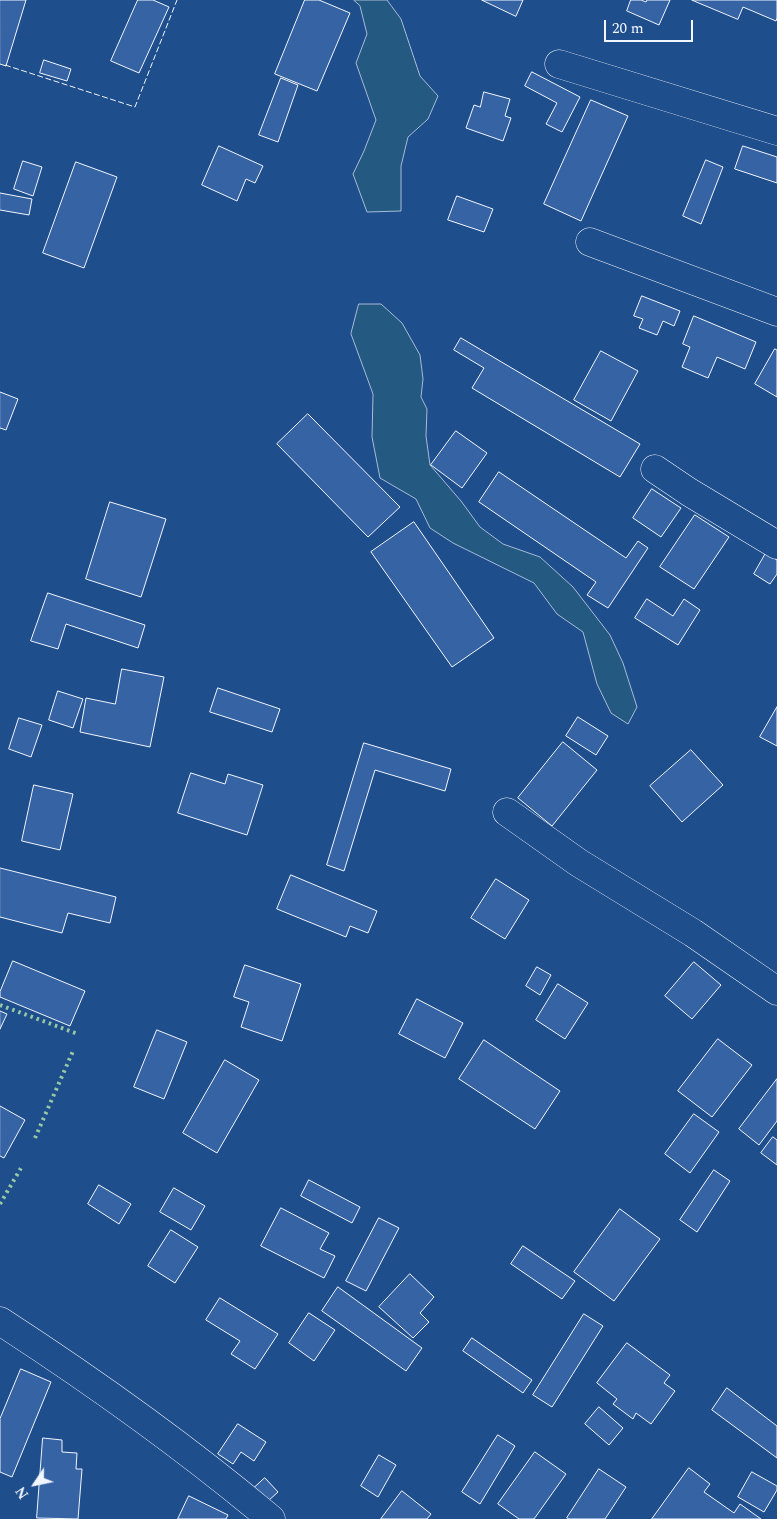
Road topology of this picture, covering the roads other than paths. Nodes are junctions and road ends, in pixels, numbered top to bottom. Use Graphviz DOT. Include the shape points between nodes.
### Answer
graph roads {
  1 [pos="560,64"];
  2 [pos="777,131"];
  3 [pos="590,242"];
  4 [pos="777,312"];
  5 [pos="655,469"];
  6 [pos="777,545"];
  7 [pos="507,812"];
  8 [pos="777,991"];
  9 [pos="0,1321"];
  10 [pos="271,1519"];
  1 -- 2 [label="street"];
  3 -- 4 [label="street"];
  5 -- 6 [label="street"];
  7 -- 8 [label="street" via="579,863 694,933"];
  9 -- 10 [label="street" via="63,1362 183,1449"];
}
